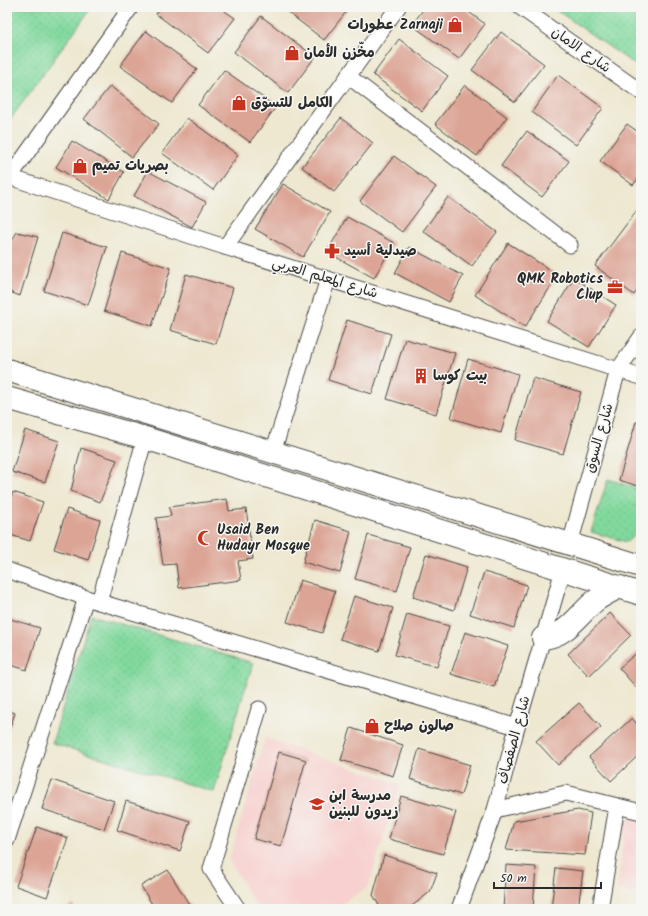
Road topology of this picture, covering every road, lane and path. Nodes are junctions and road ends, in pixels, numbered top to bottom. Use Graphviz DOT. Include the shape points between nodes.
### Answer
graph roads {
  1 [pos="131,7"];
  2 [pos="398,7"];
  3 [pos="520,7"];
  4 [pos="348,76"];
  5 [pos="641,92"];
  6 [pos="8,179"];
  7 [pos="570,246"];
  8 [pos="225,247"];
  9 [pos="328,279"];
  10 [pos="641,337"];
  11 [pos="7,370"];
  12 [pos="618,370"];
  13 [pos="641,377"];
  14 [pos="7,398"];
  15 [pos="145,438"];
  16 [pos="273,452"];
  17 [pos="570,544"];
  18 [pos="641,566"];
  19 [pos="7,570"];
  20 [pos="563,570"];
  21 [pos="620,587"];
  22 [pos="641,594"];
  23 [pos="93,600"];
  24 [pos="543,638"];
  25 [pos="259,708"];
  26 [pos="517,727"];
  27 [pos="617,806"];
  28 [pos="495,810"];
  29 [pos="641,812"];
  30 [pos="7,840"];
  31 [pos="458,907"];
  32 [pos="238,909"];
  33 [pos="600,909"];
  1 -- 6 [label="street"];
  2 -- 4 [label="street"];
  3 -- 5 [label="street, شارع الامان"];
  4 -- 7 [label="street"];
  4 -- 8 [label="street"];
  6 -- 8 [label="street, شارع المعلم العربي"];
  8 -- 9 [label="street, شارع المعلم العربي"];
  9 -- 12 [label="street, شارع المعلم العربي"];
  9 -- 16 [label="street"];
  10 -- 12 [label="street, شارع السوق"];
  11 -- 16 [label="main road"];
  12 -- 13 [label="street, شارع المعلم العربي"];
  12 -- 17 [label="street, شارع السوق"];
  14 -- 15 [label="main road"];
  15 -- 20 [label="main road"];
  15 -- 23 [label="street"];
  16 -- 17 [label="main road"];
  17 -- 18 [label="main road"];
  19 -- 23 [label="street"];
  20 -- 21 [label="main road"];
  20 -- 24 [label="street, شارع الصفصاف"];
  21 -- 22 [label="main road"];
  21 -- 24 [label="main road" via="594,602 562,632"];
  23 -- 26 [label="street"];
  23 -- 30 [label="street"];
  24 -- 26 [label="street, شارع الصفصاف"];
  25 -- 32 [label="street" via="212,869"];
  26 -- 28 [label="street, شارع الصفصاف"];
  27 -- 28 [label="street" via="566,793"];
  27 -- 29 [label="street"];
  27 -- 33 [label="street"];
  28 -- 31 [label="street, شارع الصفصاف"];
}
